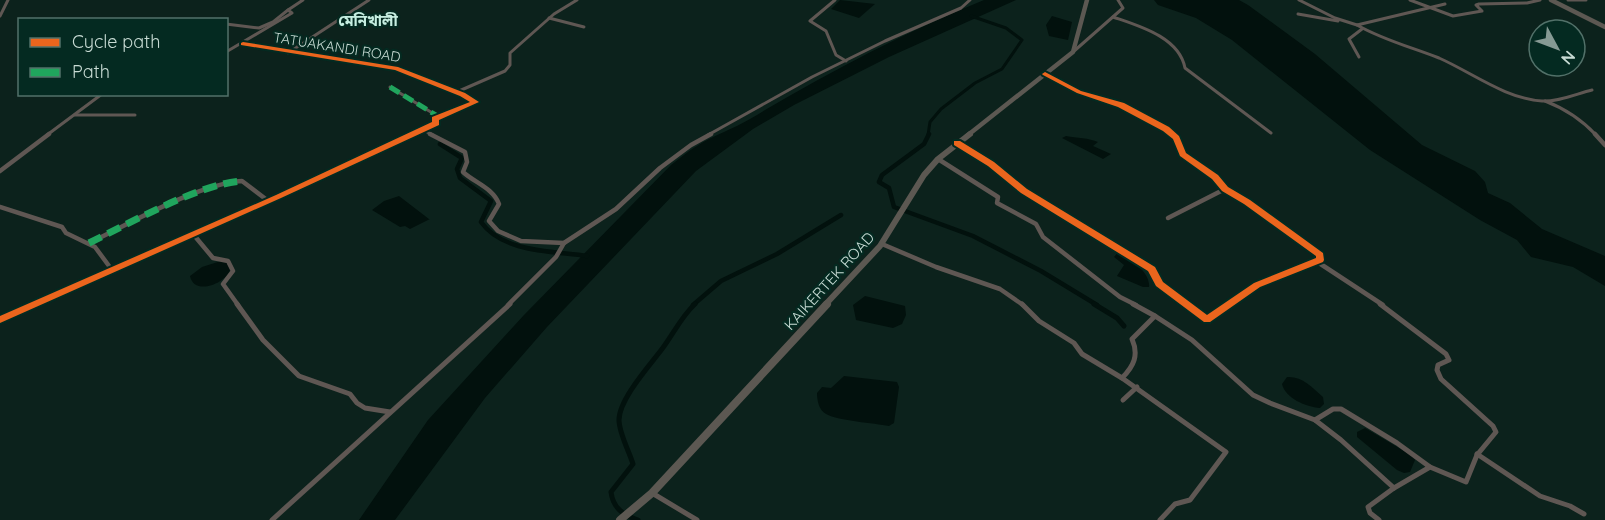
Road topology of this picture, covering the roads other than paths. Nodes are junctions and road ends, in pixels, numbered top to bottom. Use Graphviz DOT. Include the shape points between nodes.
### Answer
graph roads {
  1 [pos="8,0"];
  2 [pos="303,0"];
  3 [pos="369,0"];
  4 [pos="577,0"];
  5 [pos="835,0"];
  6 [pos="970,0"];
  7 [pos="1087,0"];
  8 [pos="1118,0"];
  9 [pos="1299,0"];
  10 [pos="1410,0"];
  11 [pos="1540,0"];
  12 [pos="1551,0"];
  13 [pos="1557,0"];
  14 [pos="1568,0"];
  15 [pos="1586,0"];
  16 [pos="1445,4"];
  17 [pos="1428,8"];
  18 [pos="288,10"];
  19 [pos="1298,14"];
  20 [pos="0,16"];
  21 [pos="1113,17"];
  22 [pos="549,18"];
  23 [pos="1338,21"];
  24 [pos="228,24"];
  25 [pos="1357,25"];
  26 [pos="584,27"];
  27 [pos="1605,27"];
  28 [pos="1362,29"];
  29 [pos="243,44"];
  30 [pos="228,52"];
  31 [pos="1073,52"];
  32 [pos="288,53"];
  33 [pos="1359,57"];
  34 [pos="846,61"];
  35 [pos="1045,74"];
  36 [pos="390,87"];
  37 [pos="1592,90"];
  38 [pos="459,91"];
  39 [pos="99,96"];
  40 [pos="1545,101"];
  41 [pos="75,115"];
  42 [pos="135,115"];
  43 [pos="440,117"];
  44 [pos="423,130"];
  45 [pos="1271,133"];
  46 [pos="957,143"];
  47 [pos="1605,145"];
  48 [pos="938,159"];
  49 [pos="0,171"];
  50 [pos="1225,189"];
  51 [pos="267,201"];
  52 [pos="0,207"];
  53 [pos="1168,218"];
  54 [pos="193,234"];
  55 [pos="89,243"];
  56 [pos="882,244"];
  57 [pos="564,245"];
  58 [pos="1316,261"];
  59 [pos="112,270"];
  60 [pos="1155,316"];
  61 [pos="0,320"];
  62 [pos="1122,378"];
  63 [pos="1137,387"];
  64 [pos="1123,400"];
  65 [pos="390,412"];
  66 [pos="1315,420"];
  67 [pos="1477,454"];
  68 [pos="1430,467"];
  69 [pos="1394,488"];
  70 [pos="652,493"];
  71 [pos="1584,514"];
  72 [pos="272,520"];
  73 [pos="620,520"];
  74 [pos="697,520"];
  75 [pos="1160,520"];
  76 [pos="1379,520"];
  1 -- 20 [label="street"];
  2 -- 18 [label="street"];
  3 -- 32 [label="street"];
  4 -- 22 [label="street"];
  5 -- 34 [label="street" via="810,21 826,30 837,55"];
  6 -- 34 [label="street" via="961,8"];
  7 -- 31 [label="main road"];
  8 -- 21 [label="street" via="1124,7"];
  9 -- 23 [label="street" via="1328,12"];
  10 -- 17 [label="street"];
  11 -- 17 [label="street" via="1476,4 1482,11 1458,16"];
  12 -- 13 [label="street"];
  12 -- 27 [label="main road"];
  14 -- 15 [label="street"];
  16 -- 17 [label="street"];
  17 -- 25 [label="street"];
  18 -- 24 [label="street" via="258,28"];
  18 -- 29 [label="street" via="293,12"];
  19 -- 23 [label="street"];
  21 -- 31 [label="street"];
  21 -- 45 [label="street" via="1171,43 1186,63 1185,68"];
  22 -- 26 [label="street"];
  22 -- 38 [label="street" via="510,53 510,65 505,71"];
  23 -- 25 [label="street"];
  25 -- 28 [label="street"];
  28 -- 33 [label="street" via="1348,39"];
  28 -- 40 [label="street" via="1501,87"];
  29 -- 30 [label="street"];
  29 -- 32 [label="street, TATUAKANDI ROAD"];
  31 -- 35 [label="main road, KAIKERTEK ROAD"];
  32 -- 38 [label="street, TATUAKANDI ROAD" via="396,68"];
  34 -- 57 [label="street" via="691,145 616,209"];
  35 -- 46 [label="main road, KAIKERTEK ROAD"];
  35 -- 50 [label="street" via="1079,92 1121,105 1166,129 1176,138 1183,154"];
  36 -- 43 [label="street"];
  37 -- 40 [label="street"];
  38 -- 43 [label="street" via="475,102"];
  39 -- 41 [label="street"];
  40 -- 47 [label="street" via="1583,121"];
  41 -- 42 [label="street"];
  41 -- 49 [label="street"];
  43 -- 44 [label="street"];
  44 -- 51 [label="street"];
  44 -- 57 [label="street" via="465,152 463,172 498,200 489,221 494,228 521,241"];
  46 -- 48 [label="main road, KAIKERTEK ROAD"];
  46 -- 58 [label="street" via="1024,191 1152,269 1159,284 1207,320 1257,285"];
  48 -- 56 [label="main road, KAIKERTEK ROAD"];
  48 -- 60 [label="street" via="998,197 997,203 1036,224 1043,237 1120,297"];
  50 -- 53 [label="street"];
  50 -- 58 [label="street" via="1315,251 1321,257"];
  51 -- 54 [label="street"];
  51 -- 55 [label="street" via="242,181 229,182 195,193"];
  52 -- 55 [label="street" via="58,225"];
  54 -- 59 [label="street"];
  54 -- 65 [label="street" via="213,258 228,261 232,271 223,284 286,365 307,379 350,394 365,408"];
  55 -- 59 [label="street"];
  56 -- 62 [label="street" via="1017,299 1039,321 1074,343 1082,354"];
  56 -- 70 [label="main road, KAIKERTEK ROAD"];
  57 -- 65 [label="street" via="505,309"];
  58 -- 67 [label="street" via="1446,354 1449,360 1438,365 1441,378 1496,432"];
  59 -- 61 [label="street"];
  60 -- 62 [label="street" via="1132,339 1137,348 1136,363"];
  60 -- 66 [label="street" via="1212,355 1247,389"];
  62 -- 63 [label="street"];
  63 -- 64 [label="street"];
  63 -- 75 [label="street" via="1226,454 1190,500 1175,504"];
  65 -- 72 [label="street"];
  66 -- 68 [label="street" via="1333,409 1341,409"];
  66 -- 69 [label="street"];
  67 -- 68 [label="street" via="1465,482"];
  67 -- 71 [label="street" via="1540,496"];
  68 -- 69 [label="street"];
  69 -- 76 [label="street" via="1368,507"];
  70 -- 73 [label="main road, KAIKERTEK ROAD"];
  70 -- 74 [label="street"];
}
